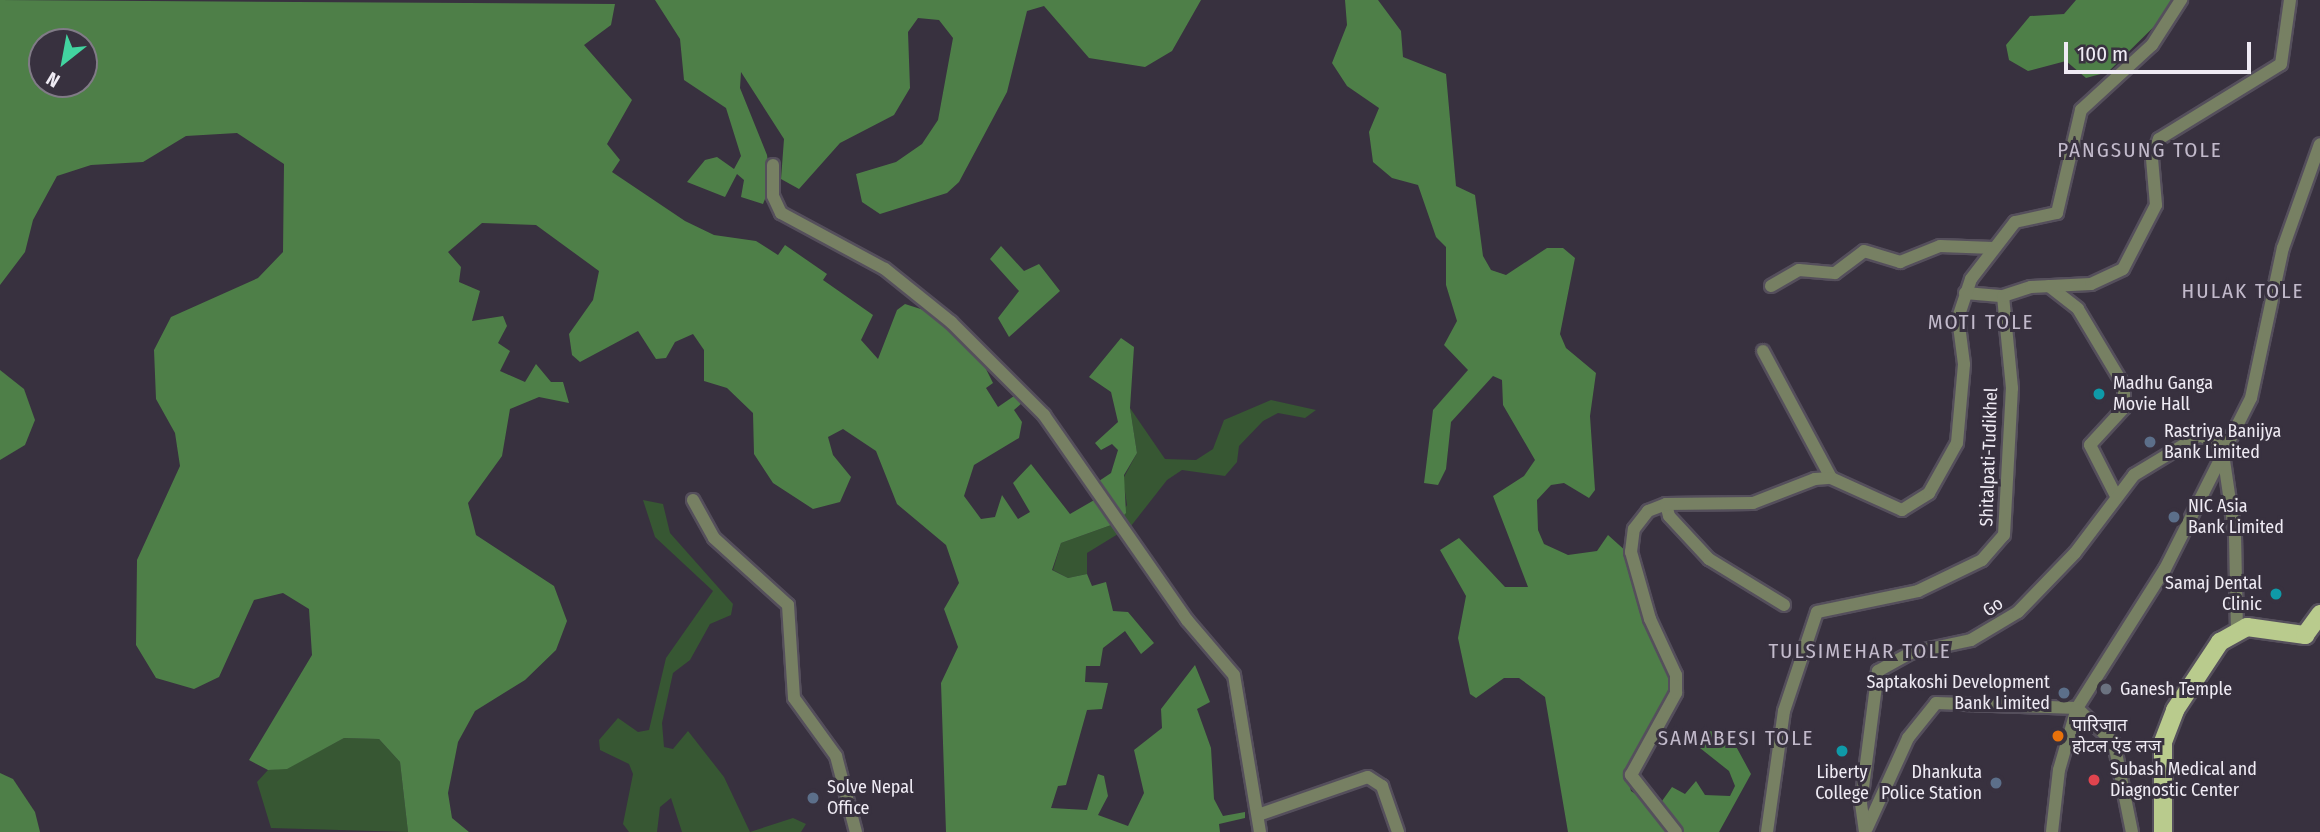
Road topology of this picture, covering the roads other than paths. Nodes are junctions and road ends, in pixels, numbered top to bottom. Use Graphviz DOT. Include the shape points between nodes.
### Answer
graph roads {
  1 [pos="2181,0"];
  2 [pos="2290,0"];
  3 [pos="2320,144"];
  4 [pos="773,165"];
  5 [pos="1993,248"];
  6 [pos="1770,286"];
  7 [pos="2049,286"];
  8 [pos="1965,293"];
  9 [pos="2003,296"];
  10 [pos="1763,351"];
  11 [pos="2222,447"];
  12 [pos="1831,478"];
  13 [pos="2115,494"];
  14 [pos="693,500"];
  15 [pos="1666,504"];
  16 [pos="1784,605"];
  17 [pos="2320,614"];
  18 [pos="2237,631"];
  19 [pos="2077,708"];
  20 [pos="1258,815"];
  21 [pos="856,832"];
  22 [pos="1260,832"];
  23 [pos="1398,832"];
  24 [pos="1676,832"];
  25 [pos="1768,832"];
  26 [pos="1865,832"];
  27 [pos="2052,832"];
  28 [pos="2132,832"];
  29 [pos="2164,832"];
  1 -- 5 [label="street" via="2152,45 2081,110 2057,213 2015,222"];
  2 -- 7 [label="street" via="2281,64 2159,139 2152,158 2156,205 2123,269 2091,284"];
  3 -- 11 [label="street" via="2283,248 2259,376"];
  4 -- 20 [label="street" via="773,196 781,214 885,269 951,322 1044,415 1187,620 1234,675"];
  5 -- 6 [label="street" via="1940,246 1900,262 1864,251 1835,273 1799,270"];
  5 -- 8 [label="street"];
  7 -- 9 [label="street"];
  7 -- 13 [label="street" via="2078,309 2124,386 2124,408 2090,445"];
  8 -- 9 [label="street"];
  8 -- 12 [label="street" via="1958,318 1964,364 1957,443 1929,493 1902,510"];
  9 -- 25 [label="street, Shitalpati-Tudikhel" via="2011,388 2004,535 1982,559 1918,591 1817,612 1784,711"];
  10 -- 12 [label="street"];
  11 -- 13 [label="street, Go" via="2200,436"];
  11 -- 18 [label="street" via="2235,535"];
  11 -- 19 [label="street" via="2165,569"];
  12 -- 15 [label="street" via="1753,503"];
  13 -- 26 [label="street, Go" via="2075,553 2018,612 1971,640 1910,653 1878,671 1861,803"];
  14 -- 21 [label="street" via="714,538 788,605 794,698 836,756"];
  15 -- 16 [label="street" via="1709,559"];
  15 -- 24 [label="street" via="1647,512 1630,540 1650,619 1676,675 1676,693 1631,775"];
  17 -- 18 [label="main road" via="2305,635"];
  18 -- 29 [label="main road" via="2220,642 2175,710 2163,742"];
  19 -- 26 [label="street" via="1936,703 1908,738"];
  19 -- 27 [label="street" via="2059,770"];
  19 -- 28 [label="street" via="2114,743"];
  20 -- 22 [label="street"];
  20 -- 23 [label="street" via="1368,777 1382,786"];
}
